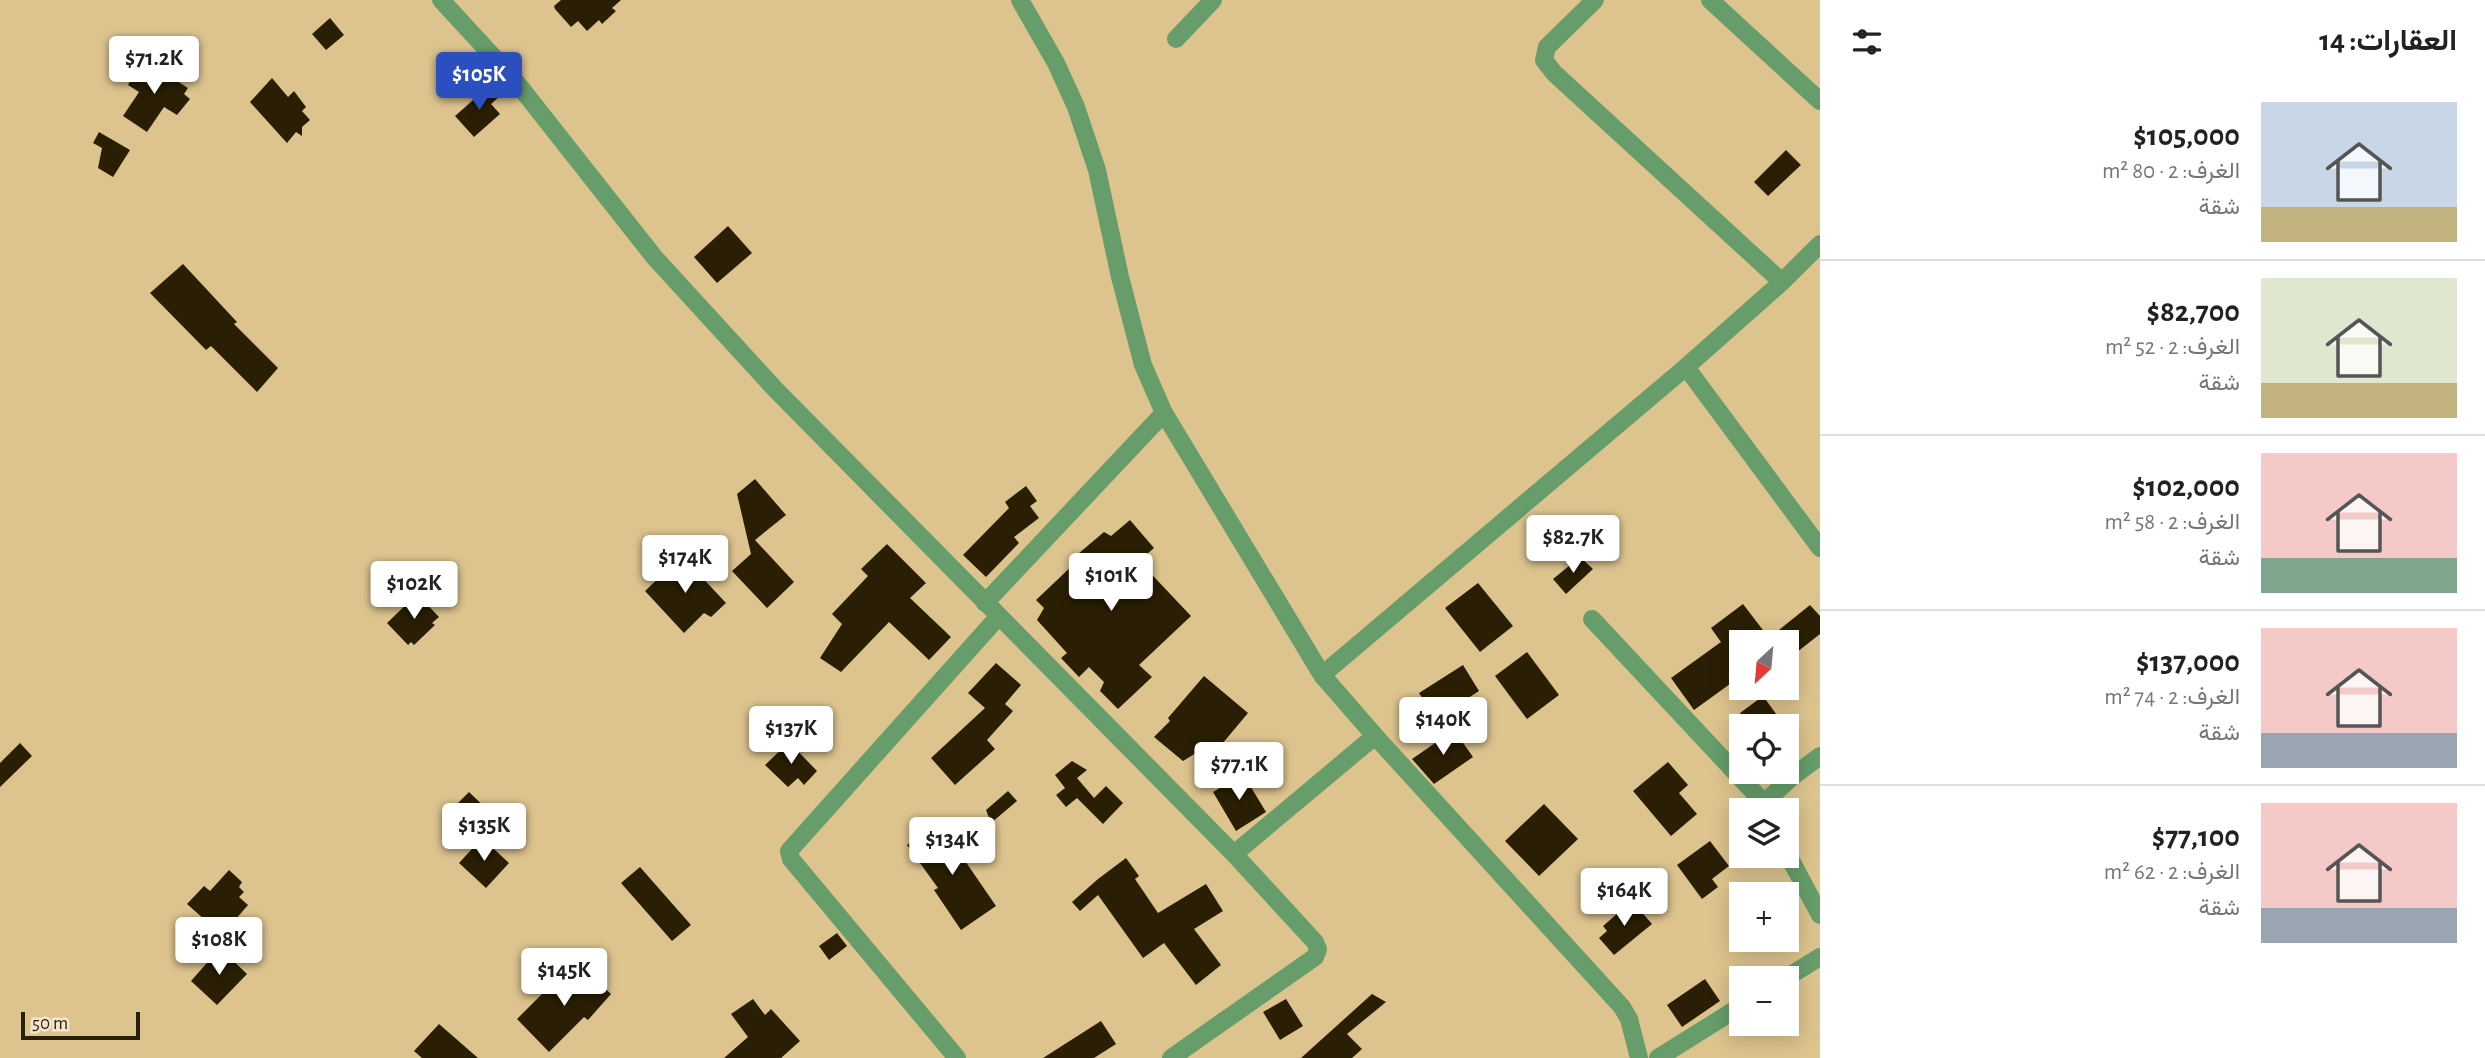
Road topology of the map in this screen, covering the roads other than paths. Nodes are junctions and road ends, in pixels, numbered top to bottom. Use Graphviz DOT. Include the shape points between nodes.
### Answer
graph roads {
  1 [pos="440,0"];
  2 [pos="1020,0"];
  3 [pos="1213,0"];
  4 [pos="1595,0"];
  5 [pos="1710,0"];
  6 [pos="1176,39"];
  7 [pos="1820,101"];
  8 [pos="1820,244"];
  9 [pos="1782,282"];
  10 [pos="1686,367"];
  11 [pos="1164,413"];
  12 [pos="1820,548"];
  13 [pos="985,603"];
  14 [pos="999,616"];
  15 [pos="1592,619"];
  16 [pos="1322,675"];
  17 [pos="1375,736"];
  18 [pos="1820,756"];
  19 [pos="1758,798"];
  20 [pos="1772,798"];
  21 [pos="1234,854"];
  22 [pos="1795,868"];
  23 [pos="1820,915"];
  24 [pos="1820,957"];
  25 [pos="1799,970"];
  26 [pos="1729,1014"];
  27 [pos="957,1058"];
  28 [pos="1171,1058"];
  29 [pos="1639,1058"];
  30 [pos="1658,1058"];
  1 -- 13 [label="street" via="513,78 664,268 775,389"];
  2 -- 11 [label="street" via="1076,107 1097,170 1143,365"];
  3 -- 6 [label="street"];
  4 -- 9 [label="street" via="1547,47 1544,60"];
  5 -- 7 [label="street"];
  8 -- 9 [label="street"];
  9 -- 10 [label="street"];
  10 -- 12 [label="street"];
  10 -- 16 [label="street"];
  11 -- 13 [label="street"];
  11 -- 16 [label="street"];
  13 -- 14 [label="street"];
  14 -- 21 [label="street"];
  14 -- 27 [label="street" via="789,851"];
  15 -- 19 [label="street"];
  16 -- 17 [label="street"];
  17 -- 21 [label="street"];
  17 -- 29 [label="street" via="1622,1007"];
  18 -- 20 [label="street"];
  21 -- 28 [label="street" via="1318,949 1315,957"];
  22 -- 23 [label="street"];
  24 -- 25 [label="street"];
  26 -- 30 [label="street"];
}
